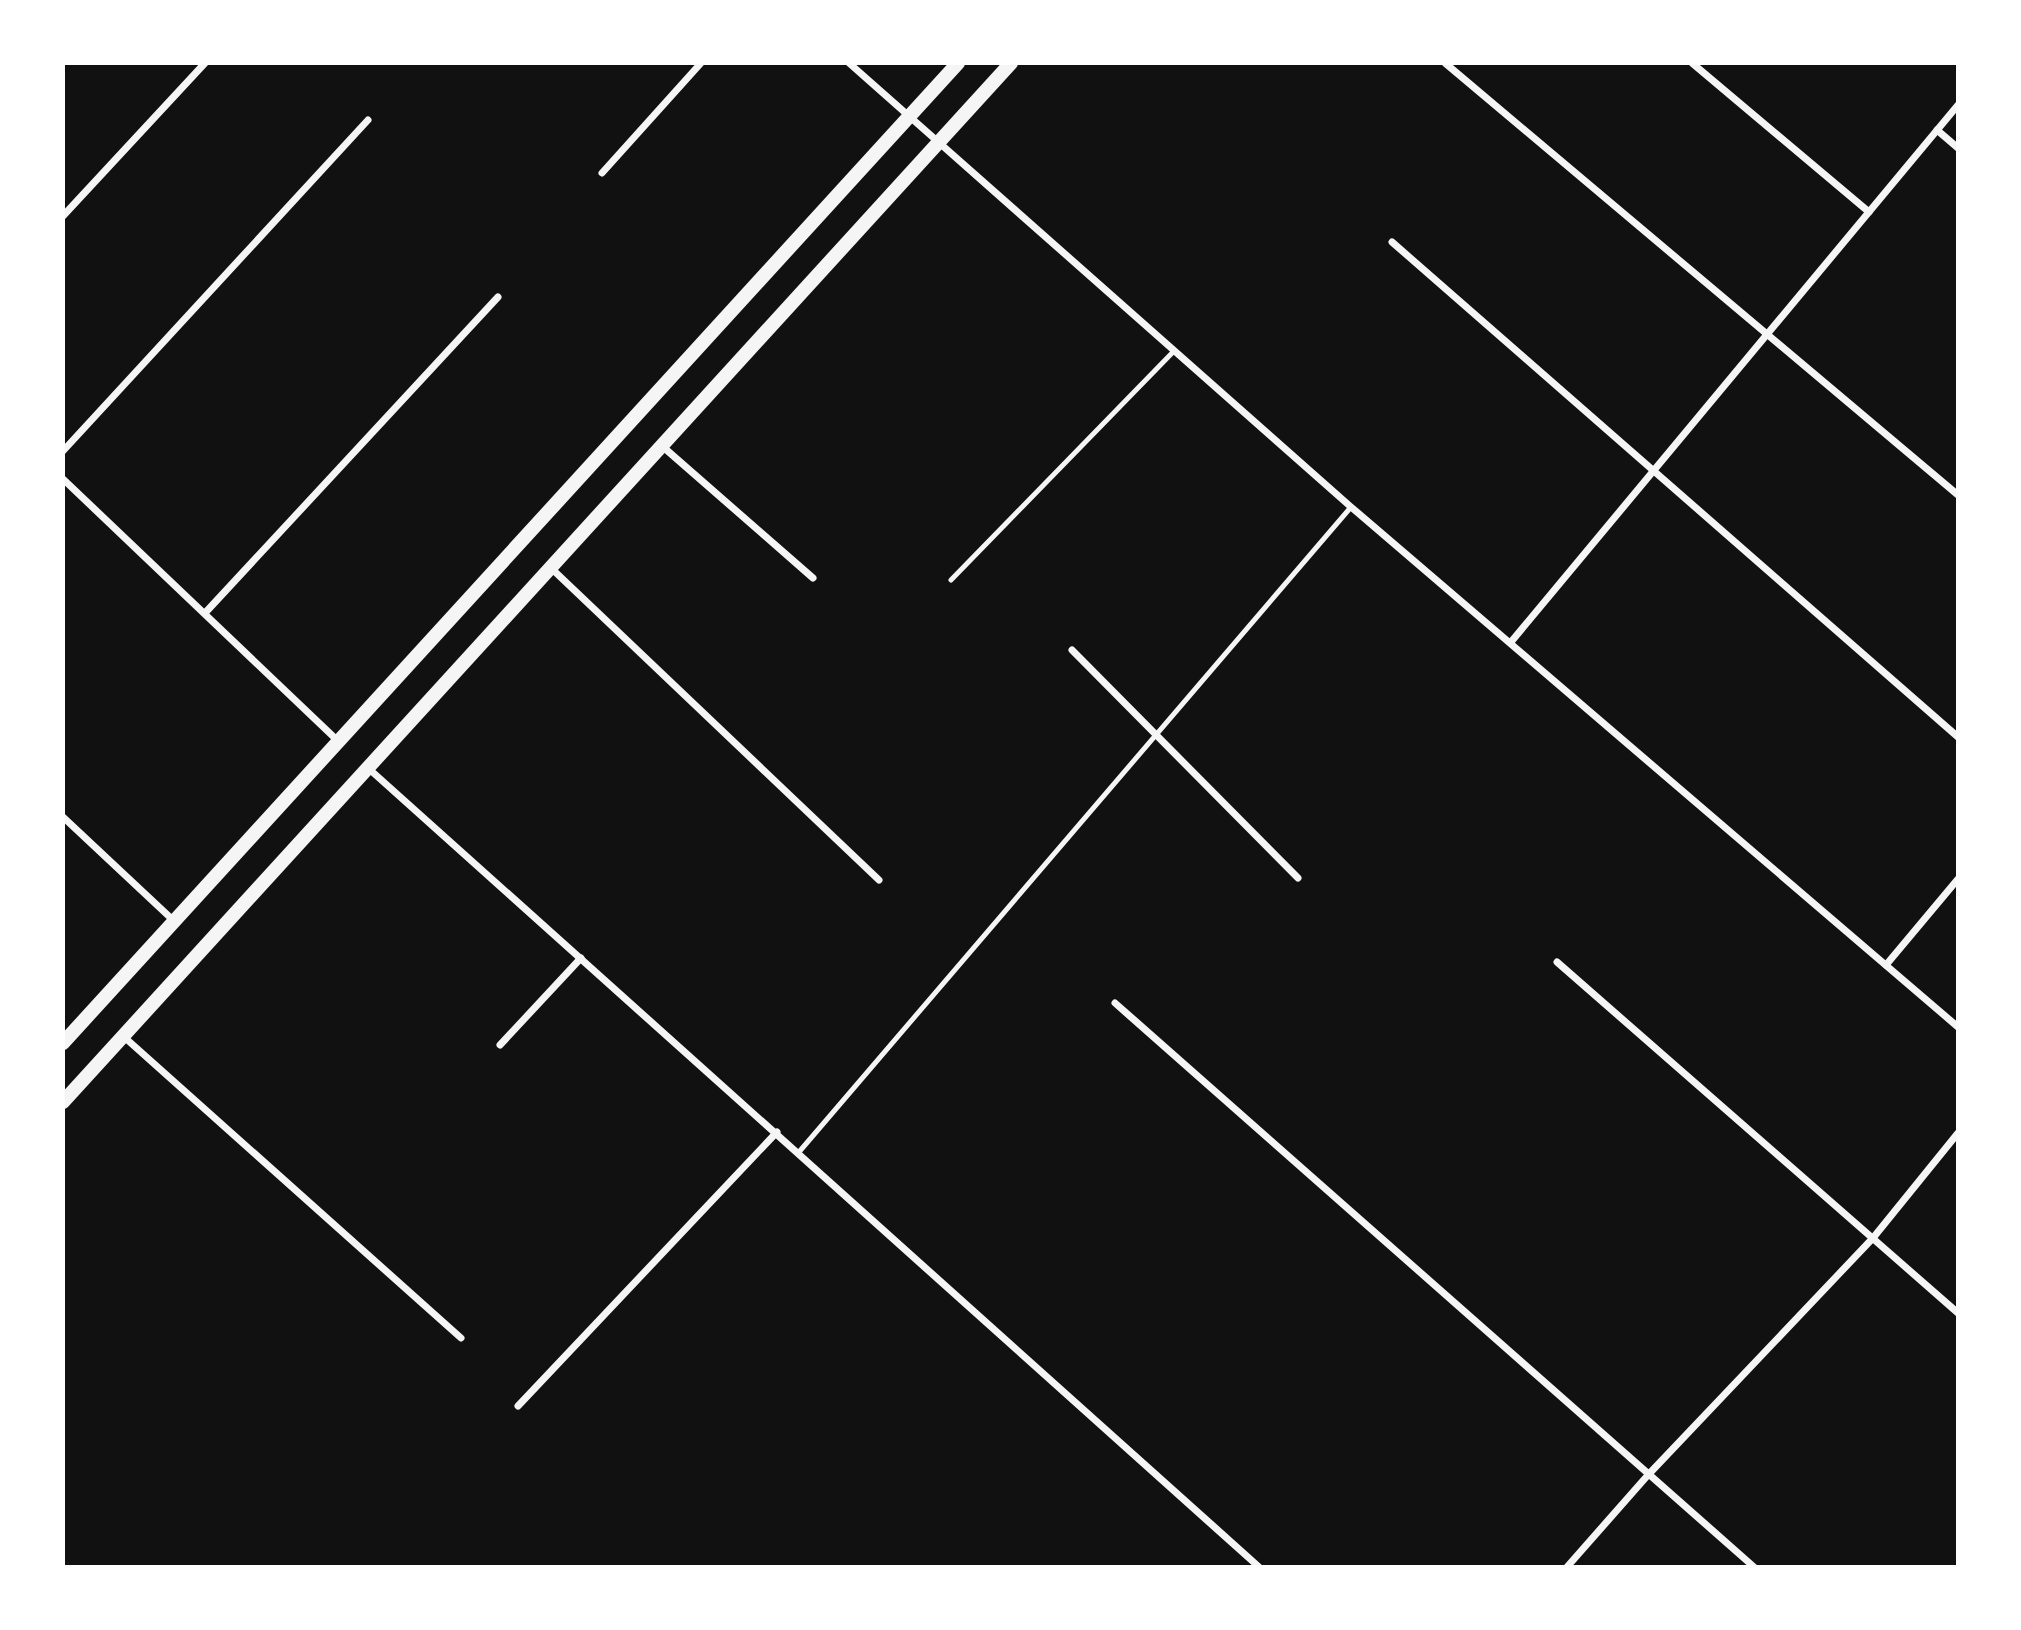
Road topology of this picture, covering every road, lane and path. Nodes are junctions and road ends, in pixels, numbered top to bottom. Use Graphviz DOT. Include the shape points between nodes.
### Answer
graph roads {
  1 [pos="205,63"];
  2 [pos="701,63"];
  3 [pos="849,63"];
  4 [pos="958,63"];
  5 [pos="1011,63"];
  6 [pos="1445,63"];
  7 [pos="1692,63"];
  8 [pos="1958,105"];
  9 [pos="910,116"];
  10 [pos="368,120"];
  11 [pos="1937,130"];
  12 [pos="940,142"];
  13 [pos="1958,148"];
  14 [pos="602,173"];
  15 [pos="1869,212"];
  16 [pos="63,216"];
  17 [pos="1392,242"];
  18 [pos="498,297"];
  19 [pos="1766,335"];
  20 [pos="1174,351"];
  21 [pos="662,446"];
  22 [pos="63,451"];
  23 [pos="1653,472"];
  24 [pos="63,479"];
  25 [pos="1958,495"];
  26 [pos="1351,507"];
  27 [pos="551,568"];
  28 [pos="813,578"];
  29 [pos="951,580"];
  30 [pos="205,613"];
  31 [pos="1511,642"];
  32 [pos="1072,650"];
  33 [pos="1157,733"];
  34 [pos="1958,737"];
  35 [pos="338,741"];
  36 [pos="368,768"];
  37 [pos="63,817"];
  38 [pos="1298,877"];
  39 [pos="1958,879"];
  40 [pos="879,880"];
  41 [pos="174,921"];
  42 [pos="580,958"];
  43 [pos="1558,961"];
  44 [pos="1886,965"];
  45 [pos="1115,1003"];
  46 [pos="1958,1027"];
  47 [pos="123,1035"];
  48 [pos="63,1043"];
  49 [pos="500,1045"];
  50 [pos="63,1102"];
  51 [pos="777,1132"];
  52 [pos="1958,1133"];
  53 [pos="799,1152"];
  54 [pos="1874,1238"];
  55 [pos="1958,1313"];
  56 [pos="461,1338"];
  57 [pos="518,1406"];
  58 [pos="1648,1475"];
  59 [pos="1259,1567"];
  60 [pos="1567,1567"];
  61 [pos="1754,1567"];
  1 -- 16 [label="street"];
  2 -- 14 [label="street"];
  3 -- 9 [label="street"];
  4 -- 9 [label="main road"];
  5 -- 12 [label="main road"];
  6 -- 19 [label="street"];
  7 -- 15 [label="street"];
  8 -- 11 [label="street"];
  9 -- 12 [label="street"];
  9 -- 35 [label="main road"];
  10 -- 22 [label="street"];
  11 -- 13 [label="street"];
  11 -- 15 [label="street"];
  12 -- 20 [label="street"];
  12 -- 21 [label="main road"];
  15 -- 19 [label="street"];
  17 -- 23 [label="street"];
  18 -- 30 [label="street"];
  19 -- 23 [label="street"];
  19 -- 25 [label="street"];
  20 -- 26 [label="street"];
  20 -- 29 [label="lane"];
  21 -- 27 [label="main road"];
  21 -- 28 [label="street"];
  23 -- 31 [label="street"];
  23 -- 34 [label="street"];
  24 -- 30 [label="street"];
  26 -- 31 [label="street"];
  26 -- 33 [label="lane"];
  27 -- 36 [label="main road"];
  27 -- 40 [label="street"];
  30 -- 35 [label="street"];
  31 -- 44 [label="street"];
  32 -- 33 [label="street"];
  33 -- 38 [label="street"];
  33 -- 53 [label="lane"];
  35 -- 41 [label="main road"];
  36 -- 42 [label="street"];
  36 -- 47 [label="main road"];
  37 -- 41 [label="street"];
  39 -- 44 [label="street"];
  41 -- 48 [label="main road"];
  42 -- 49 [label="street"];
  42 -- 51 [label="street"];
  43 -- 54 [label="street"];
  44 -- 46 [label="street"];
  45 -- 58 [label="street"];
  47 -- 50 [label="main road"];
  47 -- 56 [label="street"];
  51 -- 53 [label="street"];
  51 -- 57 [label="street"];
  52 -- 54 [label="street"];
  53 -- 59 [label="street"];
  54 -- 55 [label="street"];
  54 -- 58 [label="street"];
  58 -- 60 [label="street"];
  58 -- 61 [label="street"];
}
